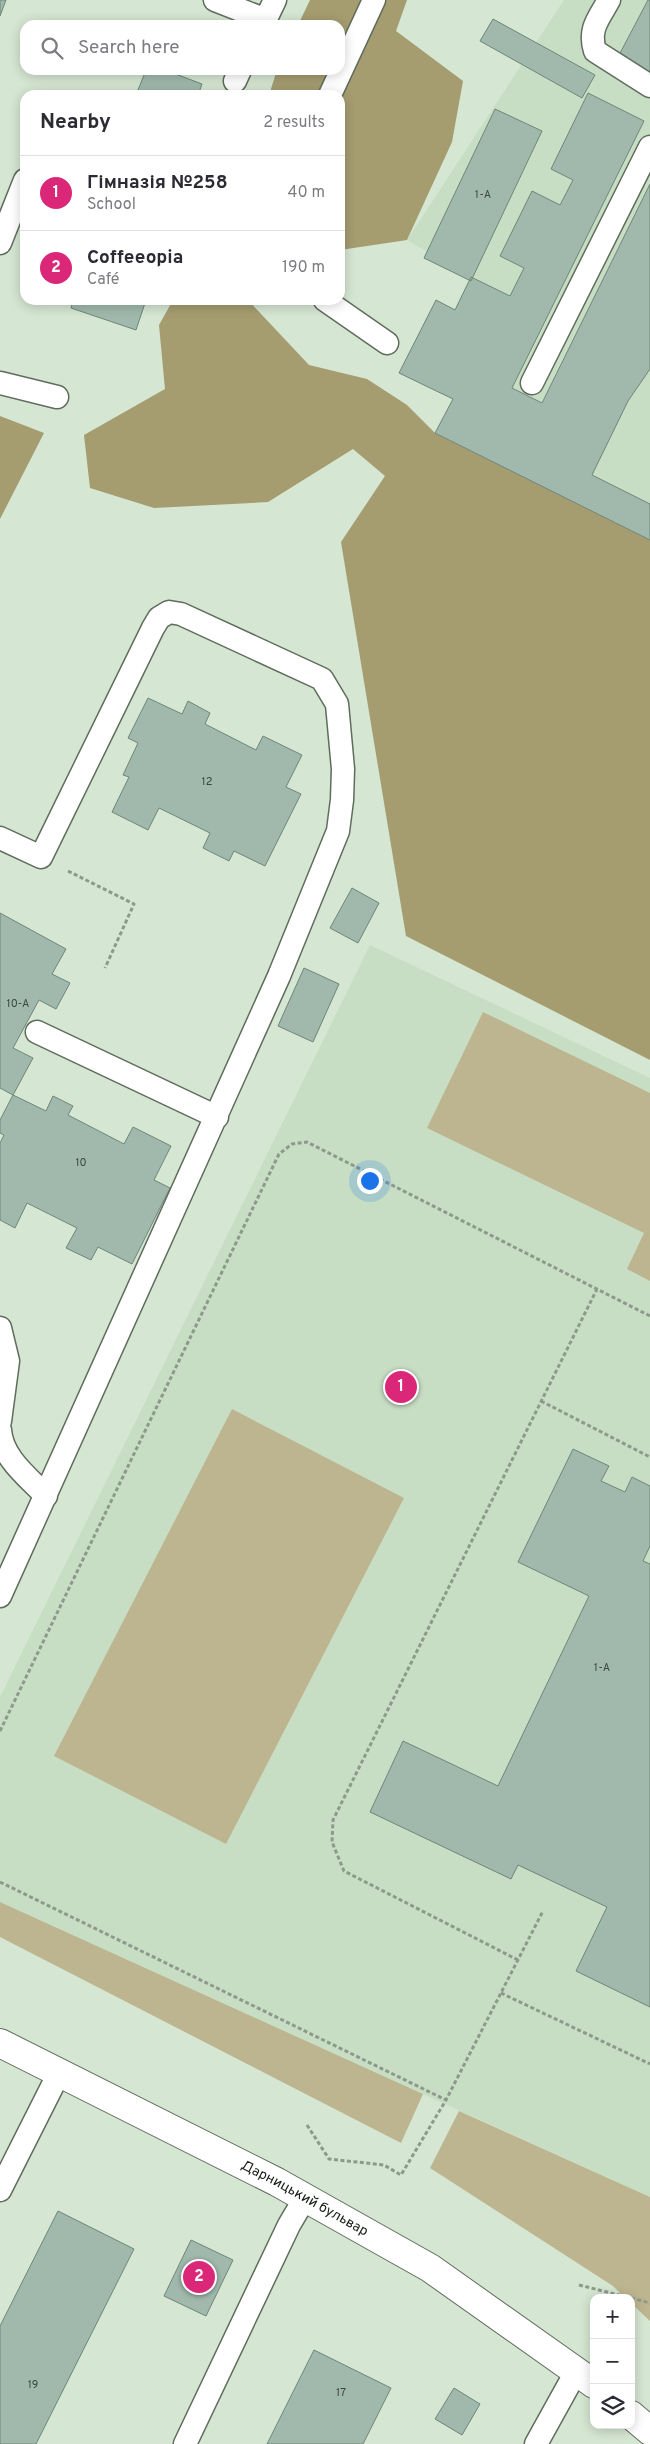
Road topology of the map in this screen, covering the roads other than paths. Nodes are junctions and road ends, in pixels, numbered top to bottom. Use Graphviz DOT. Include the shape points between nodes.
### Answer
graph roads {
  1 [pos="216,0"];
  2 [pos="275,0"];
  3 [pos="374,0"];
  4 [pos="609,0"];
  5 [pos="260,20"];
  6 [pos="265,20"];
  7 [pos="345,63"];
  8 [pos="339,75"];
  9 [pos="650,86"];
  10 [pos="332,90"];
  11 [pos="650,147"];
  12 [pos="20,193"];
  13 [pos="0,243"];
  14 [pos="332,305"];
  15 [pos="387,342"];
  16 [pos="0,382"];
  17 [pos="532,383"];
  18 [pos="57,397"];
  19 [pos="0,838"];
  20 [pos="37,1032"];
  21 [pos="216,1116"];
  22 [pos="0,1328"];
  23 [pos="0,1421"];
  24 [pos="0,1430"];
  25 [pos="46,1496"];
  26 [pos="0,1596"];
  27 [pos="0,2043"];
  28 [pos="59,2073"];
  29 [pos="0,2190"];
  30 [pos="305,2198"];
  31 [pos="585,2377"];
  32 [pos="635,2418"];
  33 [pos="650,2431"];
  34 [pos="185,2444"];
  35 [pos="536,2444"];
  1 -- 5 [label="lane"];
  2 -- 6 [label="lane"];
  3 -- 7 [label="lane"];
  4 -- 9 [label="lane" via="594,26 591,39 595,51"];
  8 -- 10 [label="lane"];
  11 -- 17 [label="lane"];
  12 -- 13 [label="lane"];
  14 -- 15 [label="lane"];
  16 -- 18 [label="lane"];
  19 -- 21 [label="lane" via="41,857 153,628 169,612 181,614 322,679 337,704 343,768 338,831 279,976"];
  20 -- 21 [label="lane"];
  21 -- 25 [label="lane"];
  22 -- 23 [label="lane" via="8,1361"];
  24 -- 25 [label="lane" via="0,1439 8,1456"];
  25 -- 26 [label="lane"];
  27 -- 28 [label="street, Дарницький бульвар"];
  28 -- 29 [label="lane"];
  28 -- 30 [label="street, Дарницький бульвар"];
  30 -- 31 [label="street, Дарницький бульвар" via="430,2268"];
  30 -- 34 [label="lane" via="289,2225"];
  31 -- 35 [label="lane"];
  32 -- 33 [label="street"];
}
